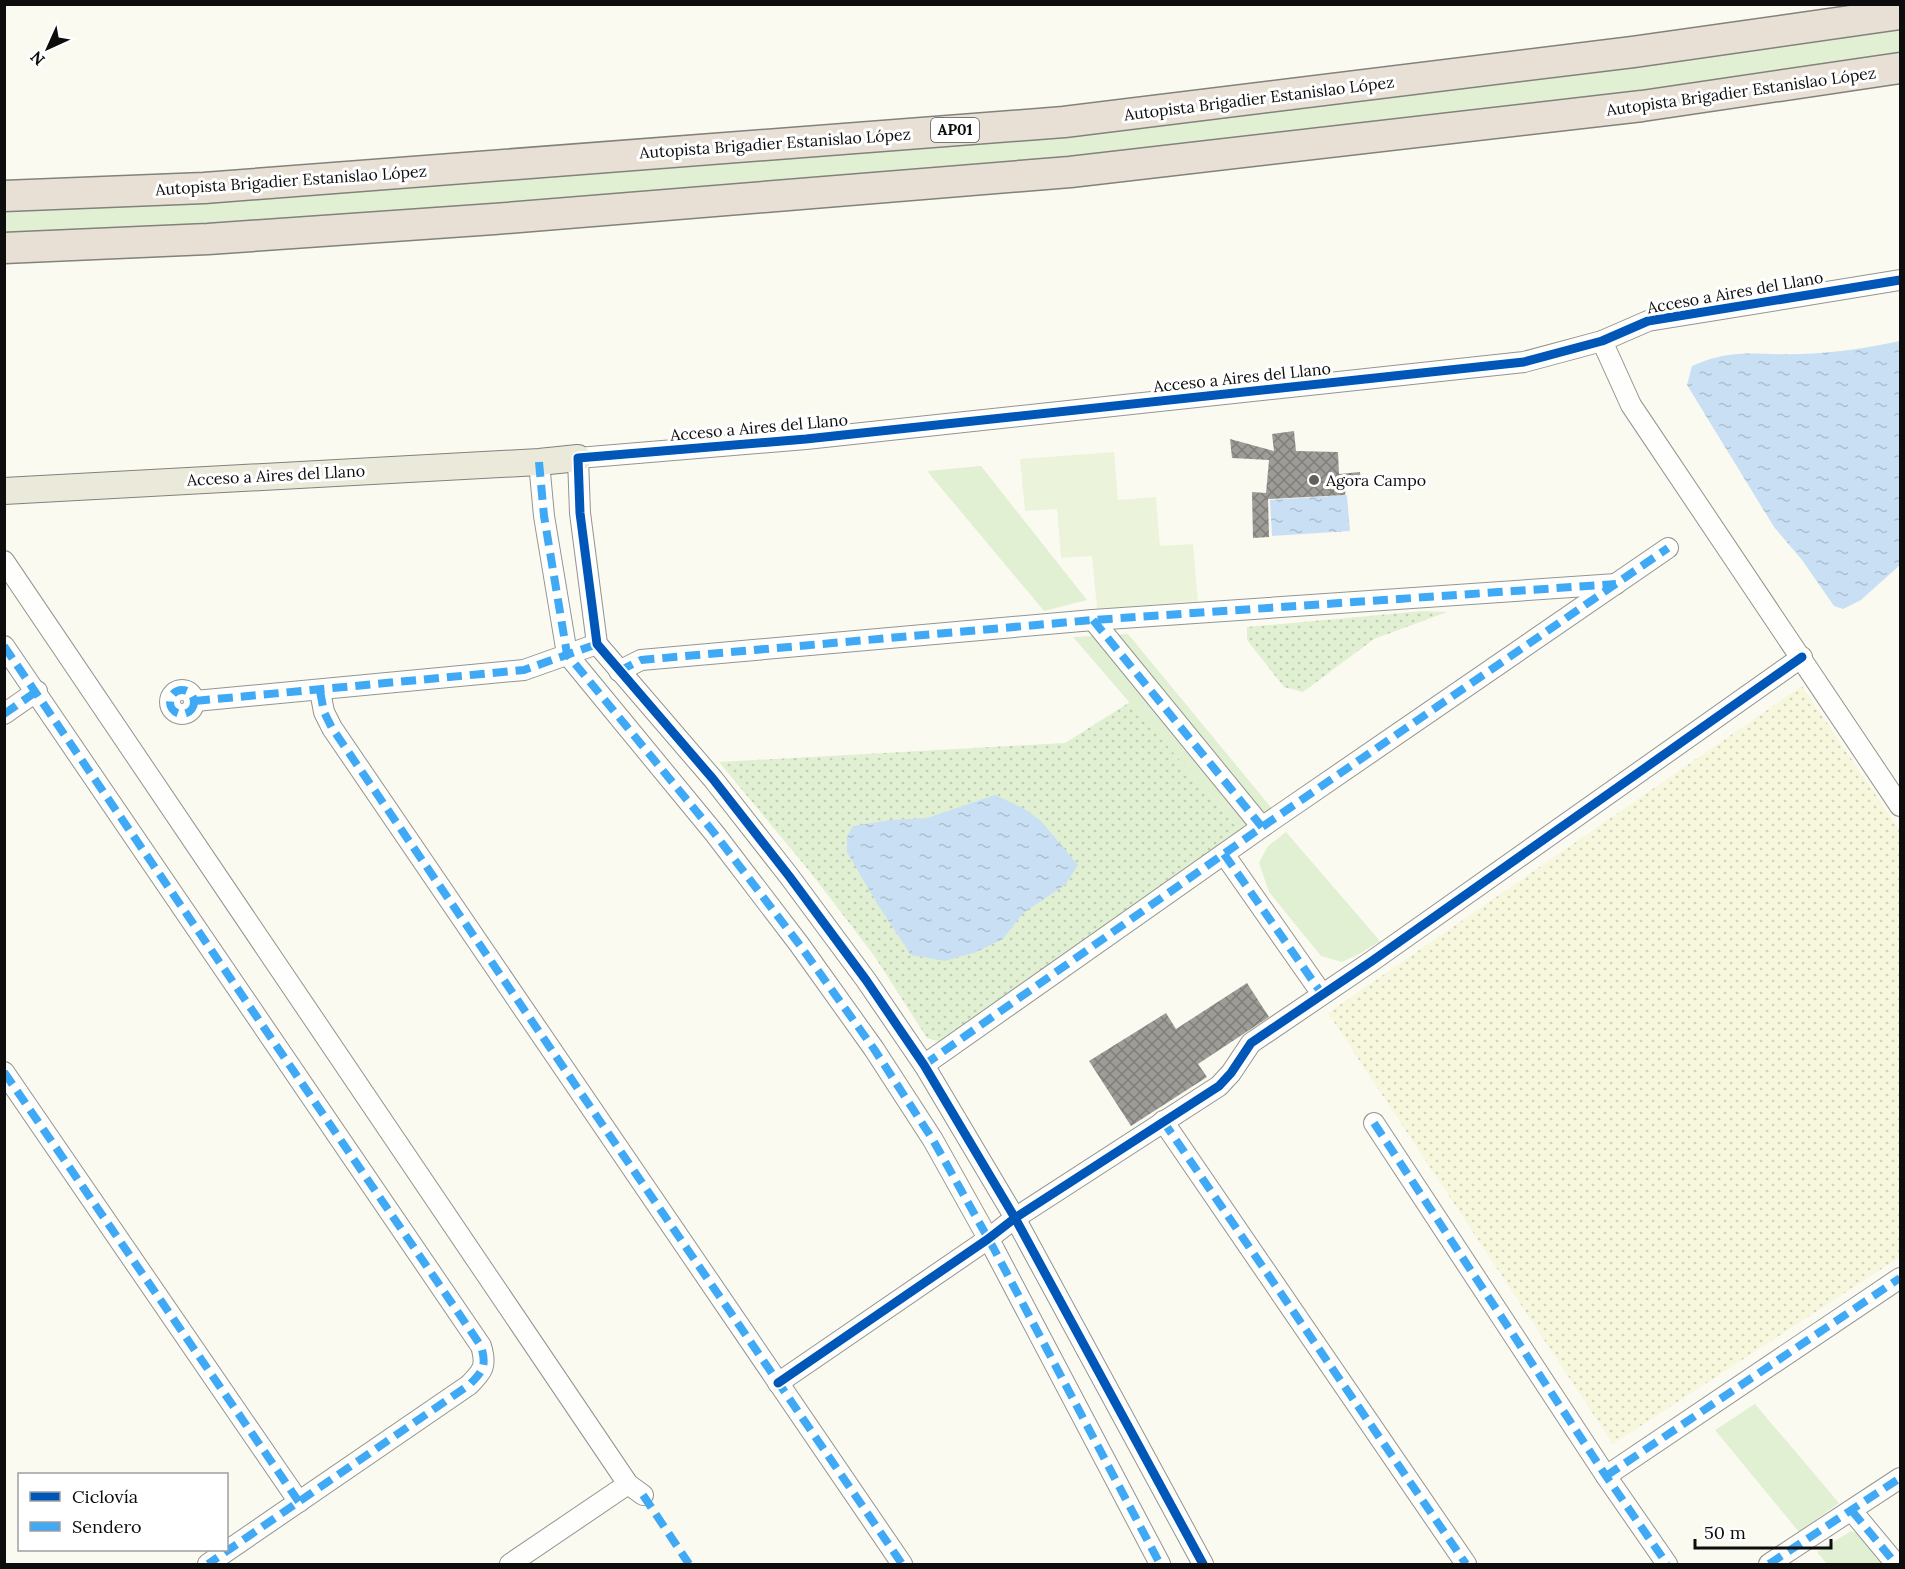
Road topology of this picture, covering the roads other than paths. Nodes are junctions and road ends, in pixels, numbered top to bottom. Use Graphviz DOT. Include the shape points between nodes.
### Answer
graph roads {
  1 [pos="1900,14"];
  2 [pos="1900,68"];
  3 [pos="4,196"];
  4 [pos="4,248"];
  5 [pos="1900,280"];
  6 [pos="1602,341"];
  7 [pos="578,458"];
  8 [pos="539,462"];
  9 [pos="4,491"];
  10 [pos="1668,548"];
  11 [pos="4,561"];
  12 [pos="1616,584"];
  13 [pos="1093,620"];
  14 [pos="597,644"];
  15 [pos="4,646"];
  16 [pos="567,654"];
  17 [pos="1802,657"];
  18 [pos="620,671"];
  19 [pos="37,691"];
  20 [pos="320,691"];
  21 [pos="195,701"];
  22 [pos="4,714"];
  23 [pos="1900,806"];
  24 [pos="1262,827"];
  25 [pos="1224,854"];
  26 [pos="1322,993"];
  27 [pos="924,1065"];
  28 [pos="4,1072"];
  29 [pos="1163,1121"];
  30 [pos="1374,1123"];
  31 [pos="1015,1218"];
  32 [pos="988,1239"];
  33 [pos="1900,1278"];
  34 [pos="778,1383"];
  35 [pos="1606,1476"];
  36 [pos="1900,1478"];
  37 [pos="299,1502"];
  38 [pos="1852,1511"];
  39 [pos="228,1550"];
  40 [pos="227,1551"];
  41 [pos="208,1564"];
  42 [pos="510,1564"];
  43 [pos="902,1564"];
  44 [pos="1160,1564"];
  45 [pos="1203,1564"];
  46 [pos="1466,1564"];
  47 [pos="1666,1564"];
  48 [pos="1769,1564"];
  49 [pos="1896,1564"];
  1 -- 3 [label="highway, Autopista Brigadier Estanislao López / AP01" via="1633,52 1064,122 204,188"];
  2 -- 4 [label="highway, Autopista Brigadier Estanislao López" via="1642,106 1070,172 494,219 208,239"];
  5 -- 6 [label="street, Acceso a Aires del Llano" via="1648,321"];
  6 -- 7 [label="street, Acceso a Aires del Llano" via="1524,363 806,439"];
  6 -- 17 [label="street" via="1631,405"];
  7 -- 8 [label="main road, Acceso a Aires del Llano"];
  7 -- 14 [label="street" via="580,513"];
  8 -- 9 [label="main road, Acceso a Aires del Llano"];
  8 -- 16 [label="street"];
  10 -- 12 [label="street"];
  11 -- 42 [label="street" via="636,1490"];
  12 -- 13 [label="street"];
  12 -- 24 [label="street"];
  13 -- 18 [label="street" via="641,660"];
  13 -- 24 [label="street"];
  14 -- 16 [label="street"];
  14 -- 18 [label="street"];
  15 -- 19 [label="street"];
  16 -- 20 [label="street" via="524,670"];
  16 -- 32 [label="street" via="715,834 799,944 933,1140"];
  17 -- 23 [label="street"];
  17 -- 26 [label="street"];
  18 -- 27 [label="street" via="713,779 789,876"];
  19 -- 22 [label="street"];
  19 -- 37 [label="street" via="481,1346 485,1359 481,1373 469,1385"];
  20 -- 21 [label="street"];
  20 -- 34 [label="street" via="332,728"];
  24 -- 25 [label="street"];
  25 -- 26 [label="street"];
  25 -- 27 [label="street"];
  26 -- 29 [label="street" via="1251,1043 1219,1086"];
  27 -- 31 [label="street"];
  28 -- 37 [label="street"];
  29 -- 31 [label="street"];
  29 -- 46 [label="street"];
  30 -- 35 [label="street"];
  31 -- 32 [label="street"];
  31 -- 45 [label="street"];
  32 -- 34 [label="street"];
  32 -- 44 [label="street"];
  33 -- 35 [label="street"];
  34 -- 43 [label="street"];
  35 -- 47 [label="street"];
  36 -- 38 [label="street"];
  37 -- 39 [label="street"];
  38 -- 48 [label="street"];
  38 -- 49 [label="street"];
  40 -- 41 [label="street"];
}
